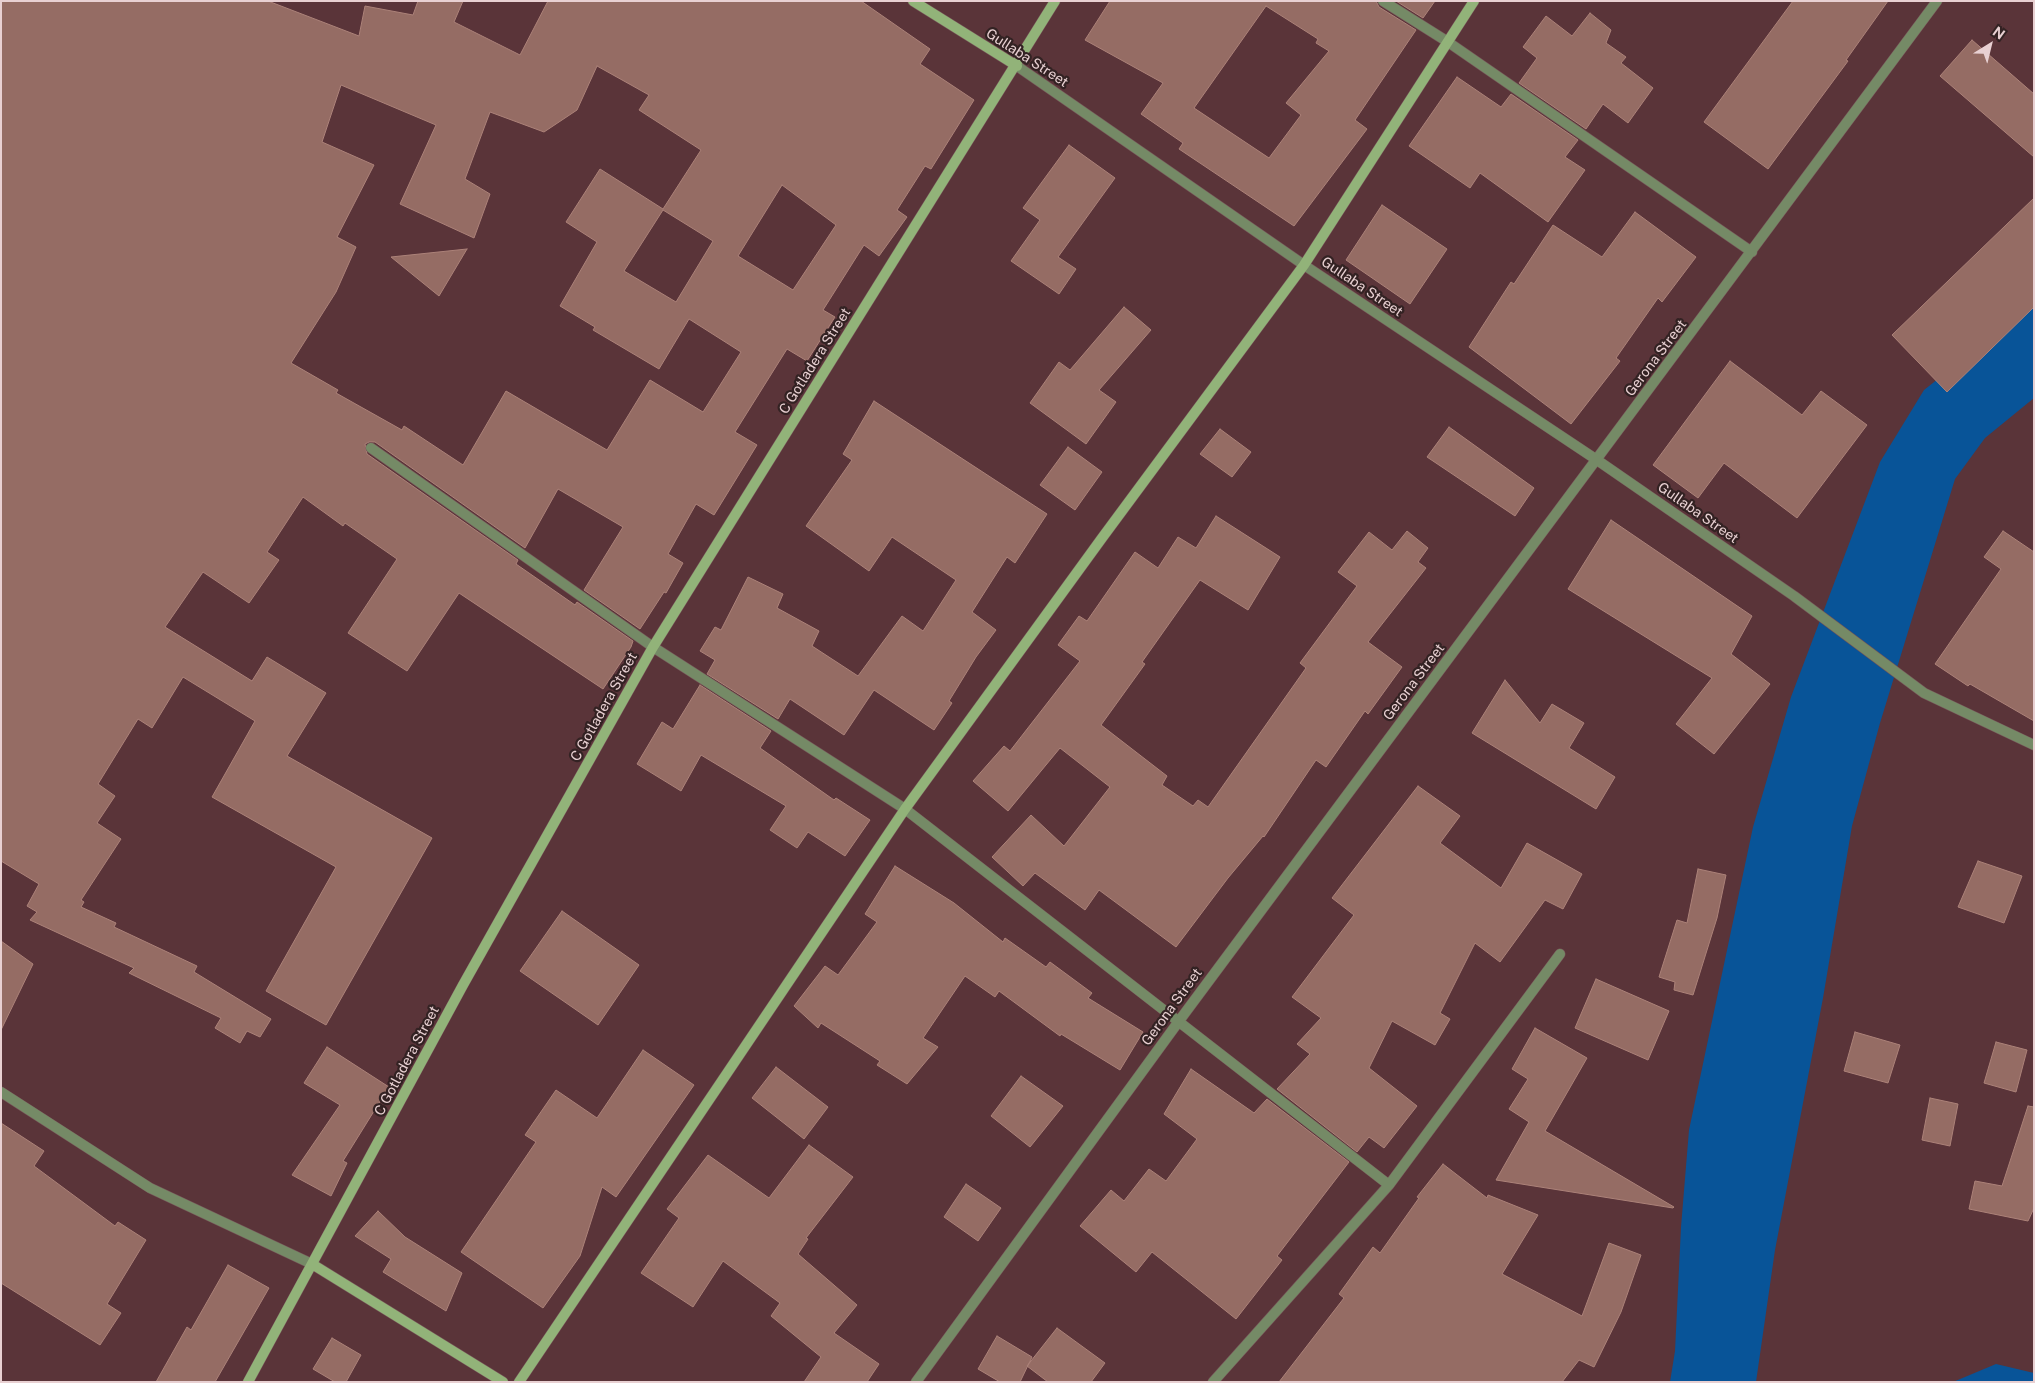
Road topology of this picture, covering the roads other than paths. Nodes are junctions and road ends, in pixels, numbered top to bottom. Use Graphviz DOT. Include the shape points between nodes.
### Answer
graph roads {
  1 [pos="914,1"];
  2 [pos="1055,1"];
  3 [pos="1383,1"];
  4 [pos="1474,1"];
  5 [pos="1937,1"];
  6 [pos="1448,42"];
  7 [pos="1016,66"];
  8 [pos="1752,252"];
  9 [pos="1304,265"];
  10 [pos="371,448"];
  11 [pos="1597,460"];
  12 [pos="653,647"];
  13 [pos="2034,745"];
  14 [pos="905,809"];
  15 [pos="1560,954"];
  16 [pos="1179,1021"];
  17 [pos="1,1092"];
  18 [pos="1389,1185"];
  19 [pos="312,1264"];
  20 [pos="248,1382"];
  21 [pos="503,1382"];
  22 [pos="518,1382"];
  23 [pos="916,1382"];
  24 [pos="1213,1382"];
  1 -- 7 [label="street, Gullaba Street"];
  2 -- 7 [label="street, C Gotladera Street"];
  3 -- 6 [label="street"];
  4 -- 6 [label="street"];
  5 -- 8 [label="street, Gerona Street"];
  6 -- 8 [label="street"];
  6 -- 9 [label="street"];
  7 -- 9 [label="street, Gullaba Street"];
  7 -- 12 [label="street, C Gotladera Street"];
  8 -- 11 [label="street, Gerona Street"];
  9 -- 11 [label="street, Gullaba Street"];
  9 -- 14 [label="street"];
  10 -- 12 [label="street"];
  11 -- 13 [label="street, Gullaba Street" via="1794,596 1924,693"];
  11 -- 16 [label="street, Gerona Street"];
  12 -- 14 [label="street"];
  12 -- 19 [label="street, C Gotladera Street" via="463,985"];
  14 -- 16 [label="street"];
  14 -- 22 [label="street"];
  15 -- 18 [label="street"];
  16 -- 18 [label="street"];
  16 -- 23 [label="street, Gerona Street"];
  17 -- 19 [label="street" via="150,1188"];
  18 -- 24 [label="street"];
  19 -- 20 [label="street, C Gotladera Street"];
  19 -- 21 [label="street"];
}
